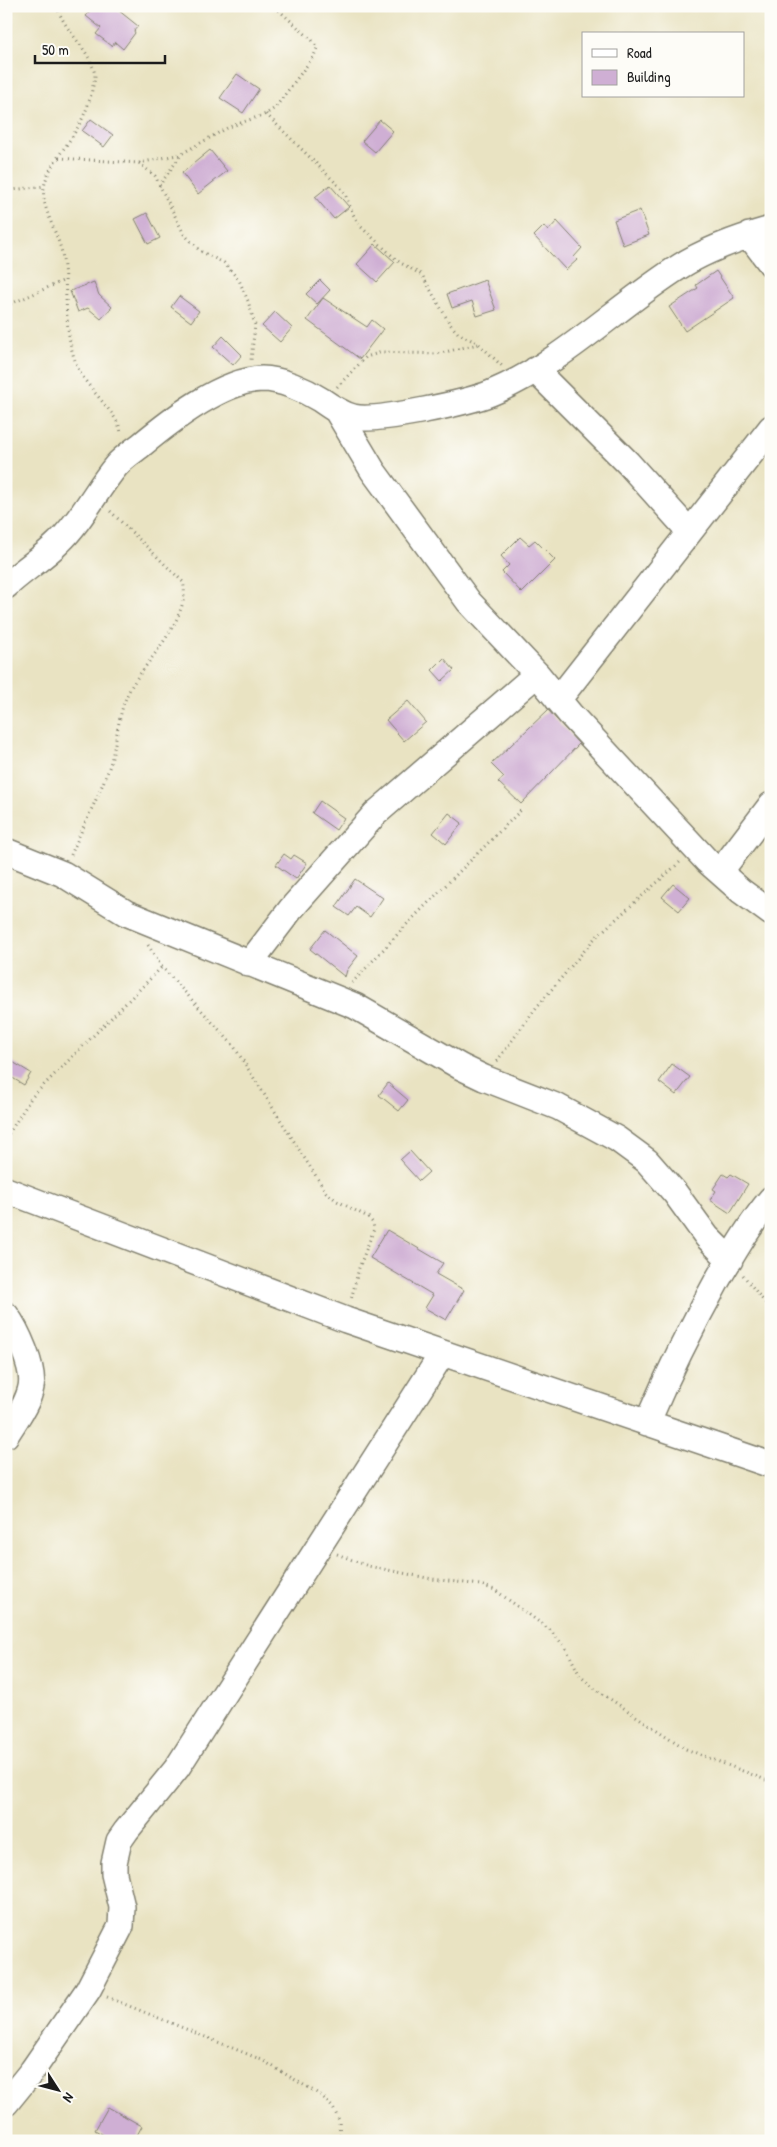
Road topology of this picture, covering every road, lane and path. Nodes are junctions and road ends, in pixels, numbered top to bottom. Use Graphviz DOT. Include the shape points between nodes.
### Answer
graph roads {
  1 [pos="57,6"];
  2 [pos="274,6"];
  3 [pos="266,114"];
  4 [pos="181,154"];
  5 [pos="58,158"];
  6 [pos="139,163"];
  7 [pos="45,186"];
  8 [pos="160,186"];
  9 [pos="6,188"];
  10 [pos="760,232"];
  11 [pos="771,264"];
  12 [pos="65,280"];
  13 [pos="6,306"];
  14 [pos="479,344"];
  15 [pos="535,370"];
  16 [pos="249,380"];
  17 [pos="509,385"];
  18 [pos="309,393"];
  19 [pos="337,411"];
  20 [pos="771,428"];
  21 [pos="118,464"];
  22 [pos="94,496"];
  23 [pos="688,531"];
  24 [pos="6,586"];
  25 [pos="514,650"];
  26 [pos="537,674"];
  27 [pos="558,700"];
  28 [pos="505,701"];
  29 [pos="771,805"];
  30 [pos="521,810"];
  31 [pos="695,848"];
  32 [pos="6,851"];
  33 [pos="720,872"];
  34 [pos="63,874"];
  35 [pos="771,913"];
  36 [pos="147,944"];
  37 [pos="249,964"];
  38 [pos="162,967"];
  39 [pos="338,998"];
  40 [pos="484,1078"];
  41 [pos="6,1138"];
  42 [pos="6,1190"];
  43 [pos="771,1199"];
  44 [pos="730,1260"];
  45 [pos="771,1310"];
  46 [pos="6,1315"];
  47 [pos="346,1320"];
  48 [pos="442,1354"];
  49 [pos="647,1424"];
  50 [pos="6,1435"];
  51 [pos="771,1465"];
  52 [pos="318,1546"];
  53 [pos="771,1782"];
  54 [pos="88,1990"];
  55 [pos="6,2103"];
  56 [pos="340,2141"];
  1 -- 5 [label="path" via="60,18 88,58 95,77 90,102"];
  2 -- 3 [label="path" via="317,48 282,102"];
  3 -- 4 [label="path" via="229,128"];
  3 -- 14 [label="path" via="344,191 360,226 399,262 422,275 458,333"];
  4 -- 6 [label="path"];
  4 -- 8 [label="path"];
  5 -- 6 [label="path"];
  5 -- 7 [label="path"];
  6 -- 8 [label="path" via="155,176"];
  7 -- 9 [label="path"];
  7 -- 12 [label="path" via="44,199 62,252"];
  8 -- 16 [label="path" via="184,234 200,251 224,263 239,280 255,325"];
  10 -- 11 [label="street"];
  10 -- 15 [label="street" via="712,249 680,266"];
  12 -- 13 [label="path"];
  12 -- 21 [label="path" via="70,346 78,370 121,429"];
  14 -- 17 [label="path" via="503,367"];
  14 -- 18 [label="path" via="438,354 382,352 366,357 332,390"];
  15 -- 17 [label="street"];
  15 -- 23 [label="street" via="628,462"];
  16 -- 18 [label="street" via="270,380"];
  16 -- 21 [label="street" via="196,404"];
  17 -- 19 [label="street" via="487,395 451,404 374,418 354,418"];
  18 -- 19 [label="street"];
  19 -- 25 [label="street" via="373,471 424,542 469,602"];
  20 -- 23 [label="street"];
  21 -- 22 [label="street"];
  22 -- 24 [label="street" via="58,543"];
  22 -- 34 [label="path" via="183,582 186,591 181,609 163,641 123,702 109,767"];
  23 -- 27 [label="street"];
  25 -- 26 [label="street"];
  25 -- 28 [label="street"];
  26 -- 27 [label="street"];
  26 -- 28 [label="street"];
  27 -- 31 [label="street"];
  28 -- 37 [label="street" via="375,814 291,909"];
  29 -- 33 [label="street"];
  30 -- 39 [label="path"];
  31 -- 33 [label="street"];
  31 -- 40 [label="path" via="595,938 536,1008"];
  32 -- 34 [label="street"];
  33 -- 35 [label="street"];
  34 -- 37 [label="street" via="126,913"];
  36 -- 38 [label="path"];
  37 -- 39 [label="street"];
  38 -- 41 [label="path" via="31,1098"];
  38 -- 47 [label="path" via="233,1045 326,1192 373,1222 374,1229 359,1268"];
  39 -- 40 [label="street"];
  40 -- 44 [label="street" via="558,1107 617,1139 647,1161 707,1237"];
  42 -- 47 [label="street"];
  43 -- 44 [label="street"];
  44 -- 45 [label="path"];
  44 -- 49 [label="street" via="667,1376"];
  46 -- 50 [label="street" via="32,1378 25,1402"];
  47 -- 48 [label="street"];
  48 -- 49 [label="street"];
  48 -- 52 [label="street"];
  49 -- 51 [label="street"];
  52 -- 53 [label="path" via="368,1566 495,1590 550,1630 566,1648 580,1676 595,1689 686,1749"];
  52 -- 54 [label="street" via="177,1768 120,1841 114,1868 122,1907 121,1926"];
  54 -- 55 [label="street" via="32,2072"];
  54 -- 56 [label="path" via="262,2060 322,2096 339,2120"];
}
